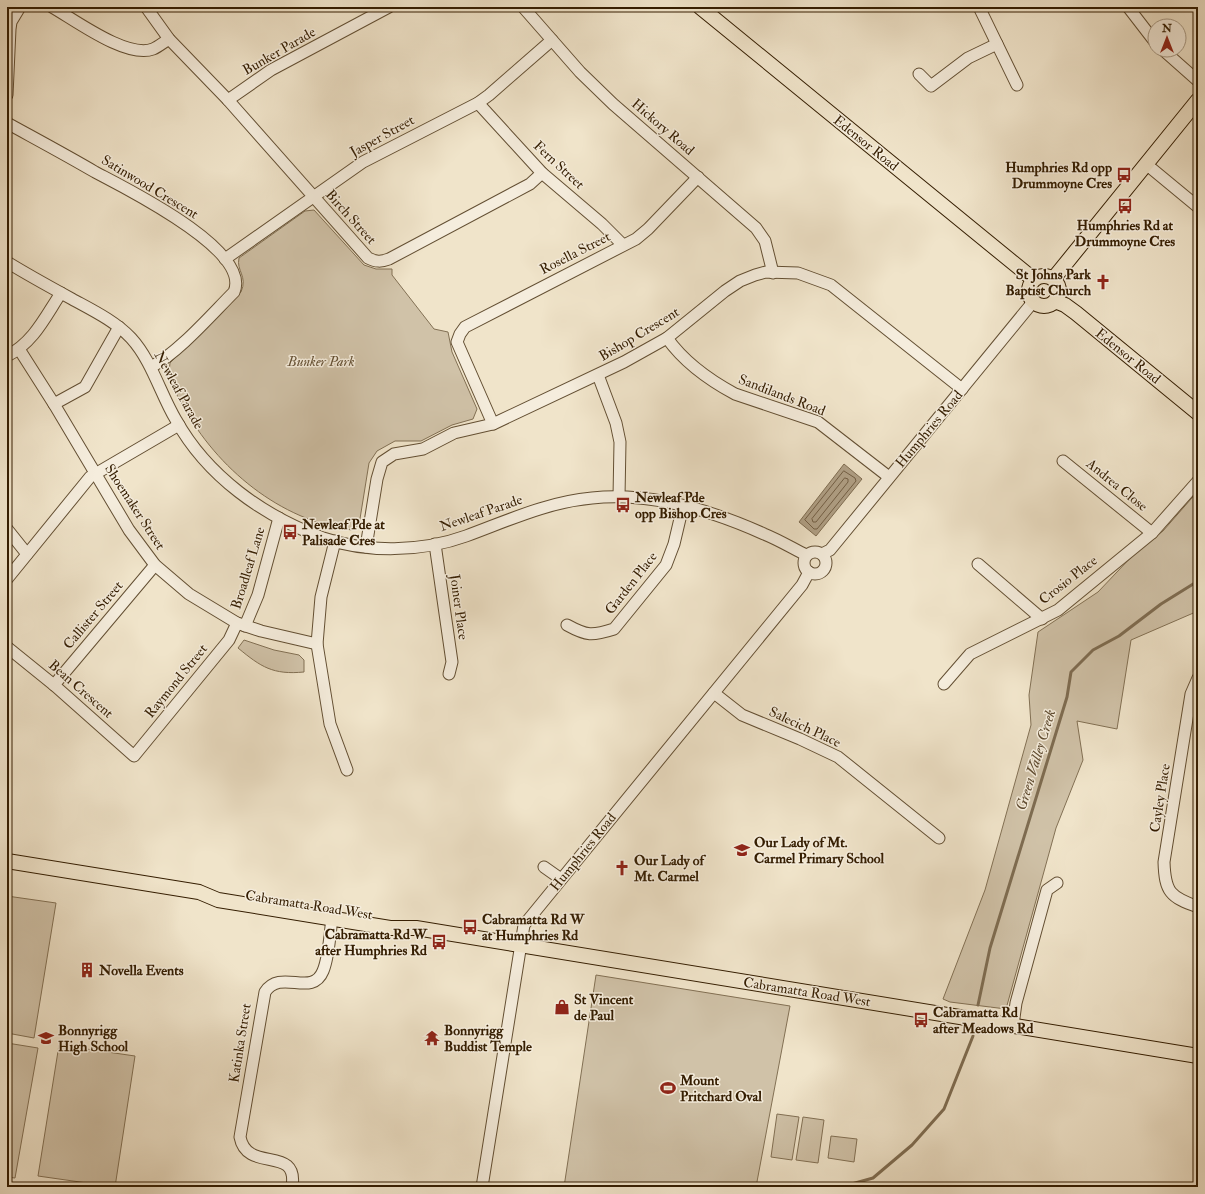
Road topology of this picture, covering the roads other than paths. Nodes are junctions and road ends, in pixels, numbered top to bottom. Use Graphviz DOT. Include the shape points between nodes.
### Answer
graph roads {
  1 [pos="20,7"];
  2 [pos="52,7"];
  3 [pos="146,7"];
  4 [pos="390,7"];
  5 [pos="524,7"];
  6 [pos="700,7"];
  7 [pos="979,7"];
  8 [pos="1128,7"];
  9 [pos="1147,32"];
  10 [pos="168,39"];
  11 [pos="552,40"];
  12 [pos="997,44"];
  13 [pos="1172,58"];
  14 [pos="919,74"];
  15 [pos="1198,81"];
  16 [pos="1017,85"];
  17 [pos="7,95"];
  18 [pos="228,100"];
  19 [pos="1198,100"];
  20 [pos="478,103"];
  21 [pos="7,123"];
  22 [pos="1146,164"];
  23 [pos="542,173"];
  24 [pos="698,177"];
  25 [pos="313,197"];
  26 [pos="1198,207"];
  27 [pos="623,245"];
  28 [pos="225,259"];
  29 [pos="7,262"];
  30 [pos="773,273"];
  31 [pos="1054,278"];
  32 [pos="1033,279"];
  33 [pos="61,293"];
  34 [pos="1055,301"];
  35 [pos="1033,302"];
  36 [pos="119,328"];
  37 [pos="667,338"];
  38 [pos="19,349"];
  39 [pos="7,356"];
  40 [pos="151,368"];
  41 [pos="598,375"];
  42 [pos="962,389"];
  43 [pos="54,404"];
  44 [pos="1198,413"];
  45 [pos="493,424"];
  46 [pos="179,425"];
  47 [pos="1064,461"];
  48 [pos="95,474"];
  49 [pos="889,477"];
  50 [pos="1198,481"];
  51 [pos="619,497"];
  52 [pos="683,506"];
  53 [pos="279,518"];
  54 [pos="7,529"];
  55 [pos="1152,533"];
  56 [pos="335,541"];
  57 [pos="435,544"];
  58 [pos="366,547"];
  59 [pos="27,554"];
  60 [pos="806,554"];
  61 [pos="822,554"];
  62 [pos="978,564"];
  63 [pos="155,565"];
  64 [pos="808,572"];
  65 [pos="7,579"];
  66 [pos="1042,619"];
  67 [pos="241,624"];
  68 [pos="567,625"];
  69 [pos="317,644"];
  70 [pos="7,646"];
  71 [pos="449,674"];
  72 [pos="1198,678"];
  73 [pos="944,684"];
  74 [pos="54,685"];
  75 [pos="714,693"];
  76 [pos="134,756"];
  77 [pos="347,770"];
  78 [pos="938,838"];
  79 [pos="7,861"];
  80 [pos="544,867"];
  81 [pos="561,880"];
  82 [pos="1057,883"];
  83 [pos="199,892"];
  84 [pos="1198,907"];
  85 [pos="332,918"];
  86 [pos="416,928"];
  87 [pos="521,945"];
  88 [pos="1013,1025"];
  89 [pos="1198,1056"];
  90 [pos="292,1187"];
  91 [pos="482,1187"];
  1 -- 17 [label="street" via="11,22"];
  2 -- 10 [label="street" via="114,42 134,50 152,49"];
  3 -- 10 [label="street, Birch Street"];
  4 -- 18 [label="street, Bunker Parade" via="271,70"];
  5 -- 11 [label="street, Hickory Road"];
  6 -- 32 [label="main road, Edensor Road"];
  7 -- 12 [label="street"];
  8 -- 9 [label="street"];
  10 -- 18 [label="street, Birch Street"];
  11 -- 20 [label="street, Jasper Street"];
  11 -- 24 [label="street, Hickory Road" via="613,104"];
  12 -- 14 [label="street" via="968,58 931,86"];
  12 -- 16 [label="street"];
  13 -- 15 [label="street"];
  18 -- 25 [label="street, Birch Street"];
  19 -- 22 [label="main road"];
  20 -- 23 [label="street, Fern Street"];
  20 -- 25 [label="street, Jasper Street" via="375,155"];
  21 -- 28 [label="street, Satinwood Crescent" via="167,211 196,232"];
  22 -- 26 [label="street"];
  22 -- 31 [label="main road"];
  23 -- 25 [label="street, Birch Street" via="530,184 389,259 377,262 368,258"];
  23 -- 27 [label="street, Fern Street"];
  24 -- 27 [label="street, Rosella Street" via="648,229"];
  24 -- 30 [label="street, Hickory Road" via="756,228 765,242"];
  25 -- 28 [label="street, Jasper Street"];
  27 -- 45 [label="street, Rosella Street" via="465,327 457,342"];
  28 -- 40 [label="street, Satinwood Crescent" via="236,280 234,292 183,342"];
  29 -- 33 [label="street, Newleaf Parade"];
  30 -- 37 [label="street, Bishop Crescent" via="755,275 740,281"];
  30 -- 42 [label="street, Bishop Crescent" via="798,273 831,285"];
  31 -- 32 [label="main road" via="1043,275"];
  31 -- 34 [label="main road" via="1059,292"];
  32 -- 35 [label="main road" via="1028,289"];
  33 -- 36 [label="street, Newleaf Parade"];
  33 -- 38 [label="street" via="34,336"];
  34 -- 35 [label="main road" via="1043,306"];
  34 -- 44 [label="main road, Edensor Road" via="1076,313"];
  35 -- 42 [label="street, Humphries Road"];
  36 -- 40 [label="street, Newleaf Parade" via="139,348"];
  36 -- 43 [label="street" via="85,387"];
  37 -- 41 [label="street, Bishop Crescent"];
  37 -- 49 [label="street, Sandilands Road" via="682,357 723,388 818,422"];
  38 -- 39 [label="street"];
  38 -- 43 [label="street, Shoemaker Street"];
  40 -- 46 [label="street, Newleaf Parade"];
  41 -- 45 [label="street, Bishop Crescent"];
  41 -- 51 [label="street" via="618,430"];
  42 -- 49 [label="street, Humphries Road"];
  43 -- 48 [label="street, Shoemaker Street"];
  45 -- 58 [label="street, Bishop Crescent" via="454,433 423,449 394,454 382,462"];
  46 -- 48 [label="street"];
  46 -- 53 [label="street, Newleaf Parade" via="223,480"];
  47 -- 55 [label="street, Andrea Close"];
  48 -- 59 [label="street"];
  48 -- 63 [label="street, Shoemaker Street" via="129,530"];
  49 -- 61 [label="street, Humphries Road" via="830,550"];
  50 -- 55 [label="street, Crosio Place"];
  51 -- 52 [label="street, Newleaf Parade" via="652,499"];
  51 -- 57 [label="street, Newleaf Parade" via="566,502"];
  52 -- 60 [label="street, Newleaf Parade" via="765,534"];
  52 -- 68 [label="street, Garden Place" via="666,565 614,630 584,634"];
  53 -- 56 [label="street, Newleaf Parade"];
  53 -- 67 [label="street, Broadleaf Lane" via="258,595"];
  54 -- 59 [label="street"];
  55 -- 66 [label="street, Crosio Place" via="1058,610"];
  56 -- 58 [label="street, Newleaf Parade"];
  56 -- 69 [label="street" via="321,597"];
  57 -- 58 [label="street, Newleaf Parade" via="397,548"];
  57 -- 71 [label="street, Joiner Place" via="452,662"];
  59 -- 65 [label="street"];
  60 -- 61 [label="street" via="813,551"];
  60 -- 64 [label="street" via="803,565"];
  61 -- 64 [label="street" via="826,563 823,570 817,574"];
  62 -- 66 [label="street"];
  63 -- 67 [label="street, Shoemaker Street" via="189,594"];
  63 -- 74 [label="street, Callister Street"];
  64 -- 75 [label="street, Humphries Road" via="802,585"];
  66 -- 73 [label="street, Crosio Place" via="970,654"];
  67 -- 69 [label="street, Shoemaker Street"];
  67 -- 76 [label="street, Raymond Street"];
  69 -- 77 [label="street" via="330,724"];
  70 -- 74 [label="street, Bean Crescent"];
  72 -- 84 [label="street, Cayley Place" via="1192,694 1164,862 1165,878 1170,893"];
  74 -- 76 [label="street, Bean Crescent"];
  75 -- 78 [label="street, Salecich Place" via="742,715 838,757"];
  75 -- 81 [label="street, Humphries Road"];
  79 -- 83 [label="main road, Cabramatta Road West"];
  80 -- 81 [label="street"];
  81 -- 87 [label="street, Humphries Road" via="526,922 522,930"];
  82 -- 88 [label="street" via="1047,890 1016,1003"];
  83 -- 85 [label="main road, Cabramatta Road West" via="218,900"];
  83 -- 86 [label="main road, Cabramatta Road West" via="219,890 392,919"];
  85 -- 86 [label="main road, Cabramatta Road West" via="390,928"];
  85 -- 90 [label="street, Katinka Street" via="324,969 318,979 307,984 277,982 268,986 265,992 240,1138 245,1151 252,1156 276,1160 286,1165 292,1173"];
  86 -- 87 [label="main road, Cabramatta Road West"];
  87 -- 88 [label="main road, Cabramatta Road West"];
  87 -- 91 [label="street, Humphries Road"];
  88 -- 89 [label="main road, Cabramatta Road West"];
}
